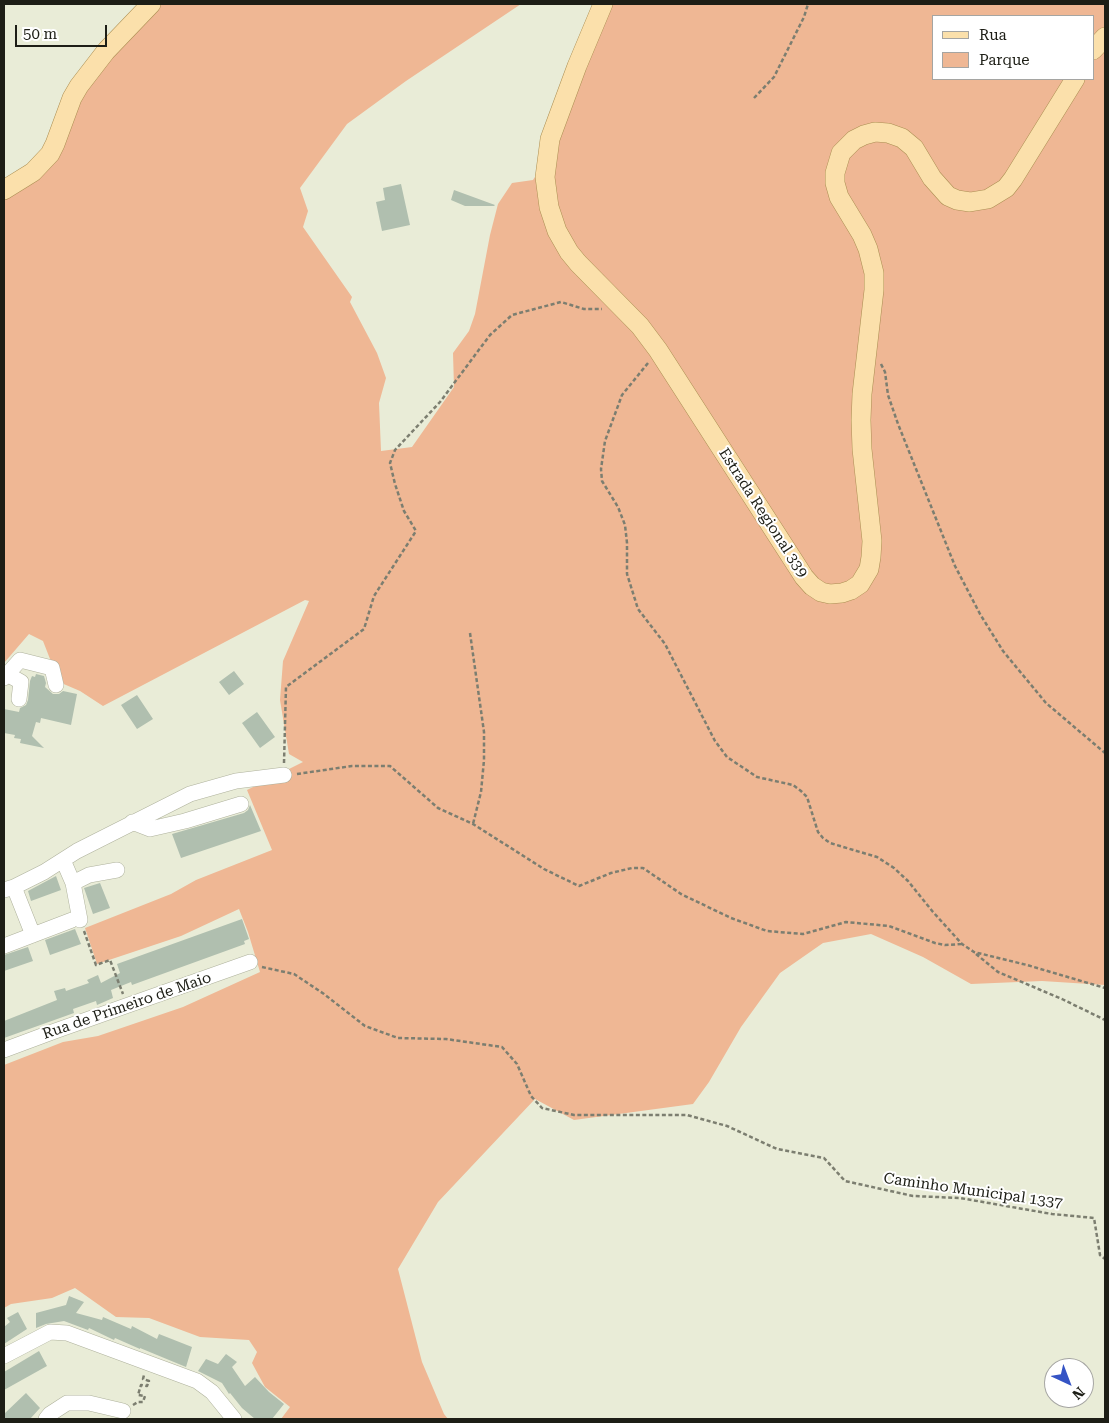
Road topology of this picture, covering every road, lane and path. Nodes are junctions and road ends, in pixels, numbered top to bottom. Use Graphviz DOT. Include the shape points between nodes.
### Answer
graph roads {
  1 [pos="151,4"];
  2 [pos="603,4"];
  3 [pos="808,4"];
  4 [pos="1105,37"];
  5 [pos="1094,49"];
  6 [pos="1074,80"];
  7 [pos="754,98"];
  8 [pos="4,190"];
  9 [pos="624,308"];
  10 [pos="867,349"];
  11 [pos="658,350"];
  12 [pos="470,633"];
  13 [pos="5,676"];
  14 [pos="56,685"];
  15 [pos="19,700"];
  16 [pos="1105,753"];
  17 [pos="284,775"];
  18 [pos="240,804"];
  19 [pos="132,822"];
  20 [pos="473,824"];
  21 [pos="63,860"];
  22 [pos="116,870"];
  23 [pos="73,883"];
  24 [pos="9,888"];
  25 [pos="76,920"];
  26 [pos="33,935"];
  27 [pos="962,944"];
  28 [pos="4,946"];
  29 [pos="974,952"];
  30 [pos="250,962"];
  31 [pos="1105,988"];
  32 [pos="127,1005"];
  33 [pos="1105,1020"];
  34 [pos="4,1050"];
  35 [pos="1105,1259"];
  36 [pos="4,1356"];
  37 [pos="148,1364"];
  38 [pos="138,1402"];
  39 [pos="122,1411"];
  40 [pos="46,1419"];
  41 [pos="234,1419"];
  1 -- 8 [label="main road" via="106,51 79,86 50,154 34,172"];
  2 -- 9 [label="main road, Estrada Regional 339" via="556,121 547,153 545,177 549,207 561,240 578,263"];
  3 -- 7 [label="path" via="774,77"];
  4 -- 5 [label="main road"];
  6 -- 10 [label="main road, Estrada Regional 339" via="1013,179 1001,192 988,199 970,202 948,196 932,178 914,148 902,138 888,133 864,135 841,153 834,183 862,235 874,273"];
  9 -- 11 [label="main road, Estrada Regional 339"];
  9 -- 17 [label="path" via="584,309 561,302 512,315 490,335 440,402 395,450 390,462 395,484 404,511 416,531 374,596 364,629 286,687"];
  10 -- 11 [label="main road, Estrada Regional 339" via="861,420 871,557 869,569 860,584 851,590 830,594 821,592 804,577"];
  10 -- 16 [label="path" via="877,356 885,372 888,396 905,442 955,566 980,614 1003,651 1046,703"];
  11 -- 27 [label="path" via="622,395 605,441 601,469 602,481 625,525 627,574 638,609 665,644 704,722 727,757 757,777 801,791 807,797 823,838 877,857 894,868"];
  12 -- 20 [label="path" via="484,732 481,792"];
  13 -- 14 [label="street" via="20,660 52,668"];
  13 -- 15 [label="street" via="21,682"];
  17 -- 19 [label="street" via="236,781 190,794"];
  17 -- 20 [label="path" via="352,766 390,766 438,808"];
  18 -- 19 [label="street" via="150,829"];
  19 -- 21 [label="street"];
  20 -- 27 [label="path" via="544,869 579,886 611,873 643,868 681,894 767,932 803,934 846,922 889,926 945,945"];
  21 -- 23 [label="street"];
  21 -- 24 [label="street"];
  22 -- 23 [label="street" via="89,875"];
  23 -- 25 [label="street"];
  24 -- 26 [label="street"];
  25 -- 26 [label="street"];
  25 -- 32 [label="path" via="96,965 110,960"];
  26 -- 28 [label="street"];
  27 -- 29 [label="path"];
  29 -- 31 [label="path"];
  29 -- 33 [label="path" via="998,972"];
  30 -- 32 [label="street, Rua de Primeiro de Maio"];
  30 -- 35 [label="path, Caminho Municipal 1337" via="294,974 366,1026 398,1038 502,1047 517,1064 531,1096 542,1108 574,1114 686,1115 728,1126 777,1149 824,1158 845,1181 913,1196 960,1198 1094,1218 1100,1255"];
  32 -- 34 [label="street, Rua de Primeiro de Maio"];
  36 -- 37 [label="street" via="50,1332 67,1333"];
  37 -- 38 [label="path" via="143,1379 149,1381 147,1386 141,1385 138,1395 145,1396 143,1402"];
  37 -- 41 [label="street" via="198,1381 212,1392"];
  39 -- 40 [label="street" via="89,1403 67,1403"];
}
